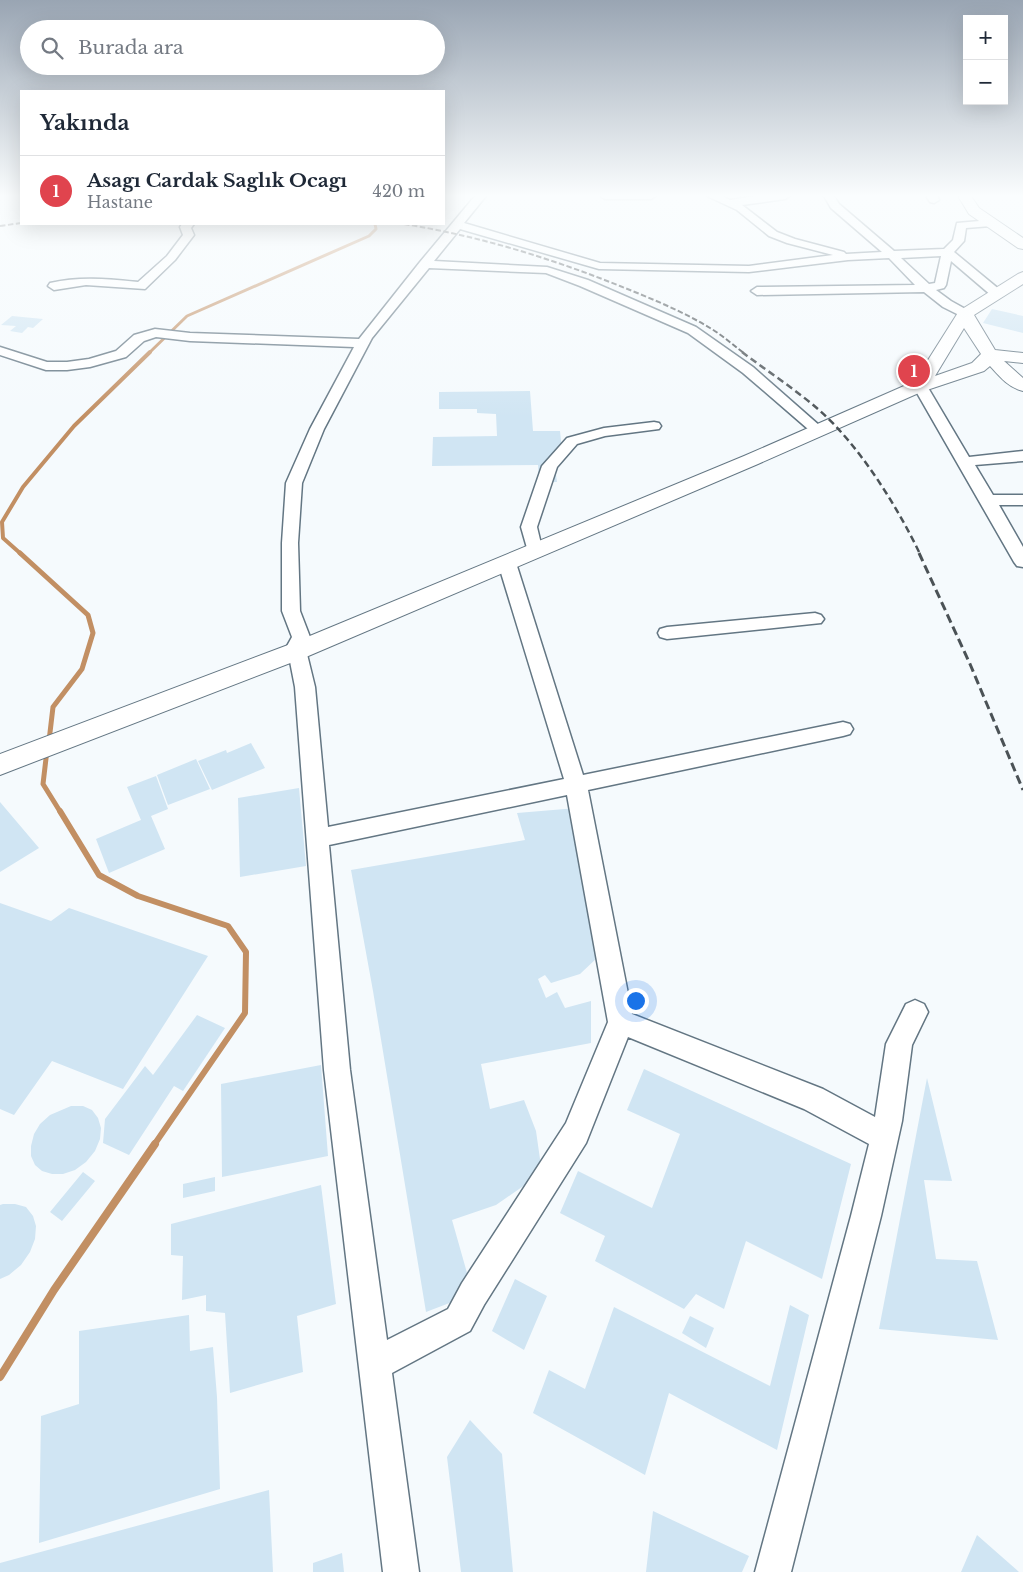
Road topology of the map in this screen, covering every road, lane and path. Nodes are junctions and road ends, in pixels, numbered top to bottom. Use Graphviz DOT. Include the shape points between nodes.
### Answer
graph roads {
  1 [pos="159,269"];
  2 [pos="420,269"];
  3 [pos="535,269"];
  4 [pos="907,269"];
  5 [pos="943,269"];
  6 [pos="968,269"];
  7 [pos="1023,277"];
  8 [pos="54,286"];
  9 [pos="927,288"];
  10 [pos="757,291"];
  11 [pos="996,293"];
  12 [pos="966,315"];
  13 [pos="363,343"];
  14 [pos="944,346"];
  15 [pos="0,351"];
  16 [pos="989,355"];
  17 [pos="1023,358"];
  18 [pos="969,369"];
  19 [pos="920,386"];
  20 [pos="1023,386"];
  21 [pos="1023,398"];
  22 [pos="654,426"];
  23 [pos="812,426"];
  24 [pos="1023,456"];
  25 [pos="964,462"];
  26 [pos="988,500"];
  27 [pos="1023,500"];
  28 [pos="533,544"];
  29 [pos="1023,562"];
  30 [pos="507,563"];
  31 [pos="815,619"];
  32 [pos="668,634"];
  33 [pos="299,644"];
  34 [pos="88,724"];
  35 [pos="843,729"];
  36 [pos="0,747"];
  37 [pos="0,765"];
  38 [pos="576,785"];
  39 [pos="318,838"];
  40 [pos="915,1012"];
  41 [pos="621,1022"];
  42 [pos="884,1137"];
  43 [pos="375,1364"];
  44 [pos="401,1572"];
  45 [pos="773,1572"];
  1 -- 8 [label="street" via="141,286 97,281 66,282"];
  2 -- 13 [label="street"];
  3 -- 23 [label="street" via="548,270 584,283 692,330 748,370"];
  4 -- 9 [label="street"];
  5 -- 9 [label="street" via="940,284"];
  6 -- 11 [label="street"];
  7 -- 11 [label="main road"];
  9 -- 10 [label="street"];
  9 -- 12 [label="street"];
  11 -- 12 [label="main road"];
  12 -- 14 [label="main road"];
  12 -- 16 [label="main road"];
  13 -- 15 [label="street" via="154,333 139,338 120,354 90,363 46,366"];
  13 -- 33 [label="street" via="317,429 294,484 290,610"];
  14 -- 18 [label="main road" via="953,359"];
  14 -- 23 [label="main road" via="920,382"];
  16 -- 17 [label="main road"];
  16 -- 18 [label="main road" via="978,367"];
  16 -- 20 [label="main road" via="1008,377"];
  18 -- 19 [label="main road"];
  18 -- 21 [label="main road"];
  19 -- 25 [label="street"];
  19 -- 30 [label="main road"];
  22 -- 28 [label="street" via="604,432 572,440 550,466 529,527"];
  23 -- 28 [label="main road"];
  24 -- 25 [label="street"];
  25 -- 26 [label="street"];
  26 -- 27 [label="street"];
  26 -- 29 [label="street"];
  28 -- 33 [label="main road"];
  30 -- 33 [label="main road"];
  30 -- 38 [label="street"];
  31 -- 32 [label="street"];
  33 -- 34 [label="main road"];
  33 -- 39 [label="street"];
  34 -- 36 [label="main road"];
  34 -- 37 [label="main road"];
  35 -- 38 [label="street"];
  38 -- 39 [label="street"];
  38 -- 41 [label="street"];
  39 -- 43 [label="street" via="337,1070"];
  40 -- 42 [label="street" via="899,1044"];
  41 -- 42 [label="street" via="812,1099"];
  41 -- 43 [label="street" via="576,1133 459,1320"];
  42 -- 45 [label="street"];
  43 -- 44 [label="street"];
}
